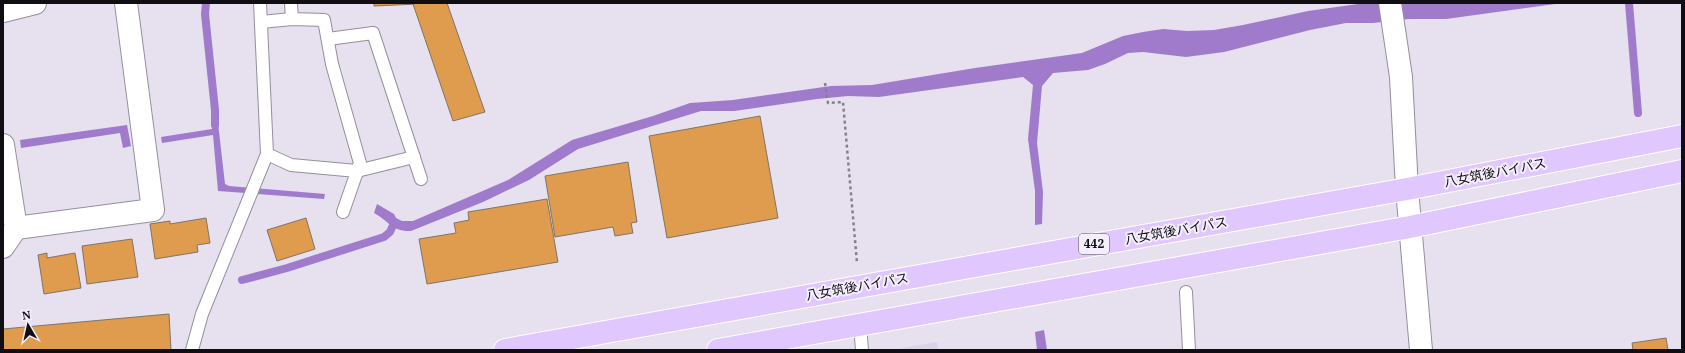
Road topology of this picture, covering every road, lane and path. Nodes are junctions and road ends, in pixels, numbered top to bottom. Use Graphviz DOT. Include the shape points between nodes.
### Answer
graph roads {
  1 [pos="34,3"];
  2 [pos="126,3"];
  3 [pos="260,3"];
  4 [pos="291,3"];
  5 [pos="3,11"];
  6 [pos="1392,13"];
  7 [pos="292,20"];
  8 [pos="261,22"];
  9 [pos="328,39"];
  10 [pos="825,83"];
  11 [pos="1682,136"];
  12 [pos="3,145"];
  13 [pos="267,154"];
  14 [pos="414,157"];
  15 [pos="357,171"];
  16 [pos="1682,171"];
  17 [pos="421,179"];
  18 [pos="1407,189"];
  19 [pos="343,212"];
  20 [pos="1410,227"];
  21 [pos="16,228"];
  22 [pos="3,247"];
  23 [pos="860,286"];
  24 [pos="1186,292"];
  25 [pos="860,325"];
  26 [pos="192,350"];
  27 [pos="505,350"];
  28 [pos="718,350"];
  29 [pos="862,350"];
  30 [pos="1189,350"];
  31 [pos="1421,350"];
  1 -- 5 [label="street"];
  2 -- 21 [label="street" via="153,210"];
  3 -- 8 [label="lane"];
  4 -- 7 [label="lane"];
  6 -- 18 [label="street" via="1401,77"];
  7 -- 8 [label="lane"];
  7 -- 9 [label="lane" via="324,20"];
  8 -- 13 [label="lane"];
  9 -- 14 [label="lane" via="373,33"];
  9 -- 15 [label="lane" via="332,64 360,163"];
  10 -- 23 [label="path" via="828,103 843,102"];
  11 -- 18 [label="highway, 八女筑後バイパス / 442"];
  12 -- 21 [label="street"];
  13 -- 15 [label="lane" via="291,165"];
  13 -- 26 [label="lane" via="202,314"];
  14 -- 15 [label="lane"];
  14 -- 17 [label="lane"];
  15 -- 19 [label="lane"];
  16 -- 20 [label="highway"];
  18 -- 20 [label="street"];
  18 -- 23 [label="highway, 八女筑後バイパス / 442"];
  20 -- 25 [label="highway"];
  20 -- 31 [label="street"];
  21 -- 22 [label="street"];
  23 -- 27 [label="highway, 八女筑後バイパス / 442"];
  24 -- 30 [label="lane"];
  25 -- 28 [label="highway"];
  25 -- 29 [label="lane"];
}
